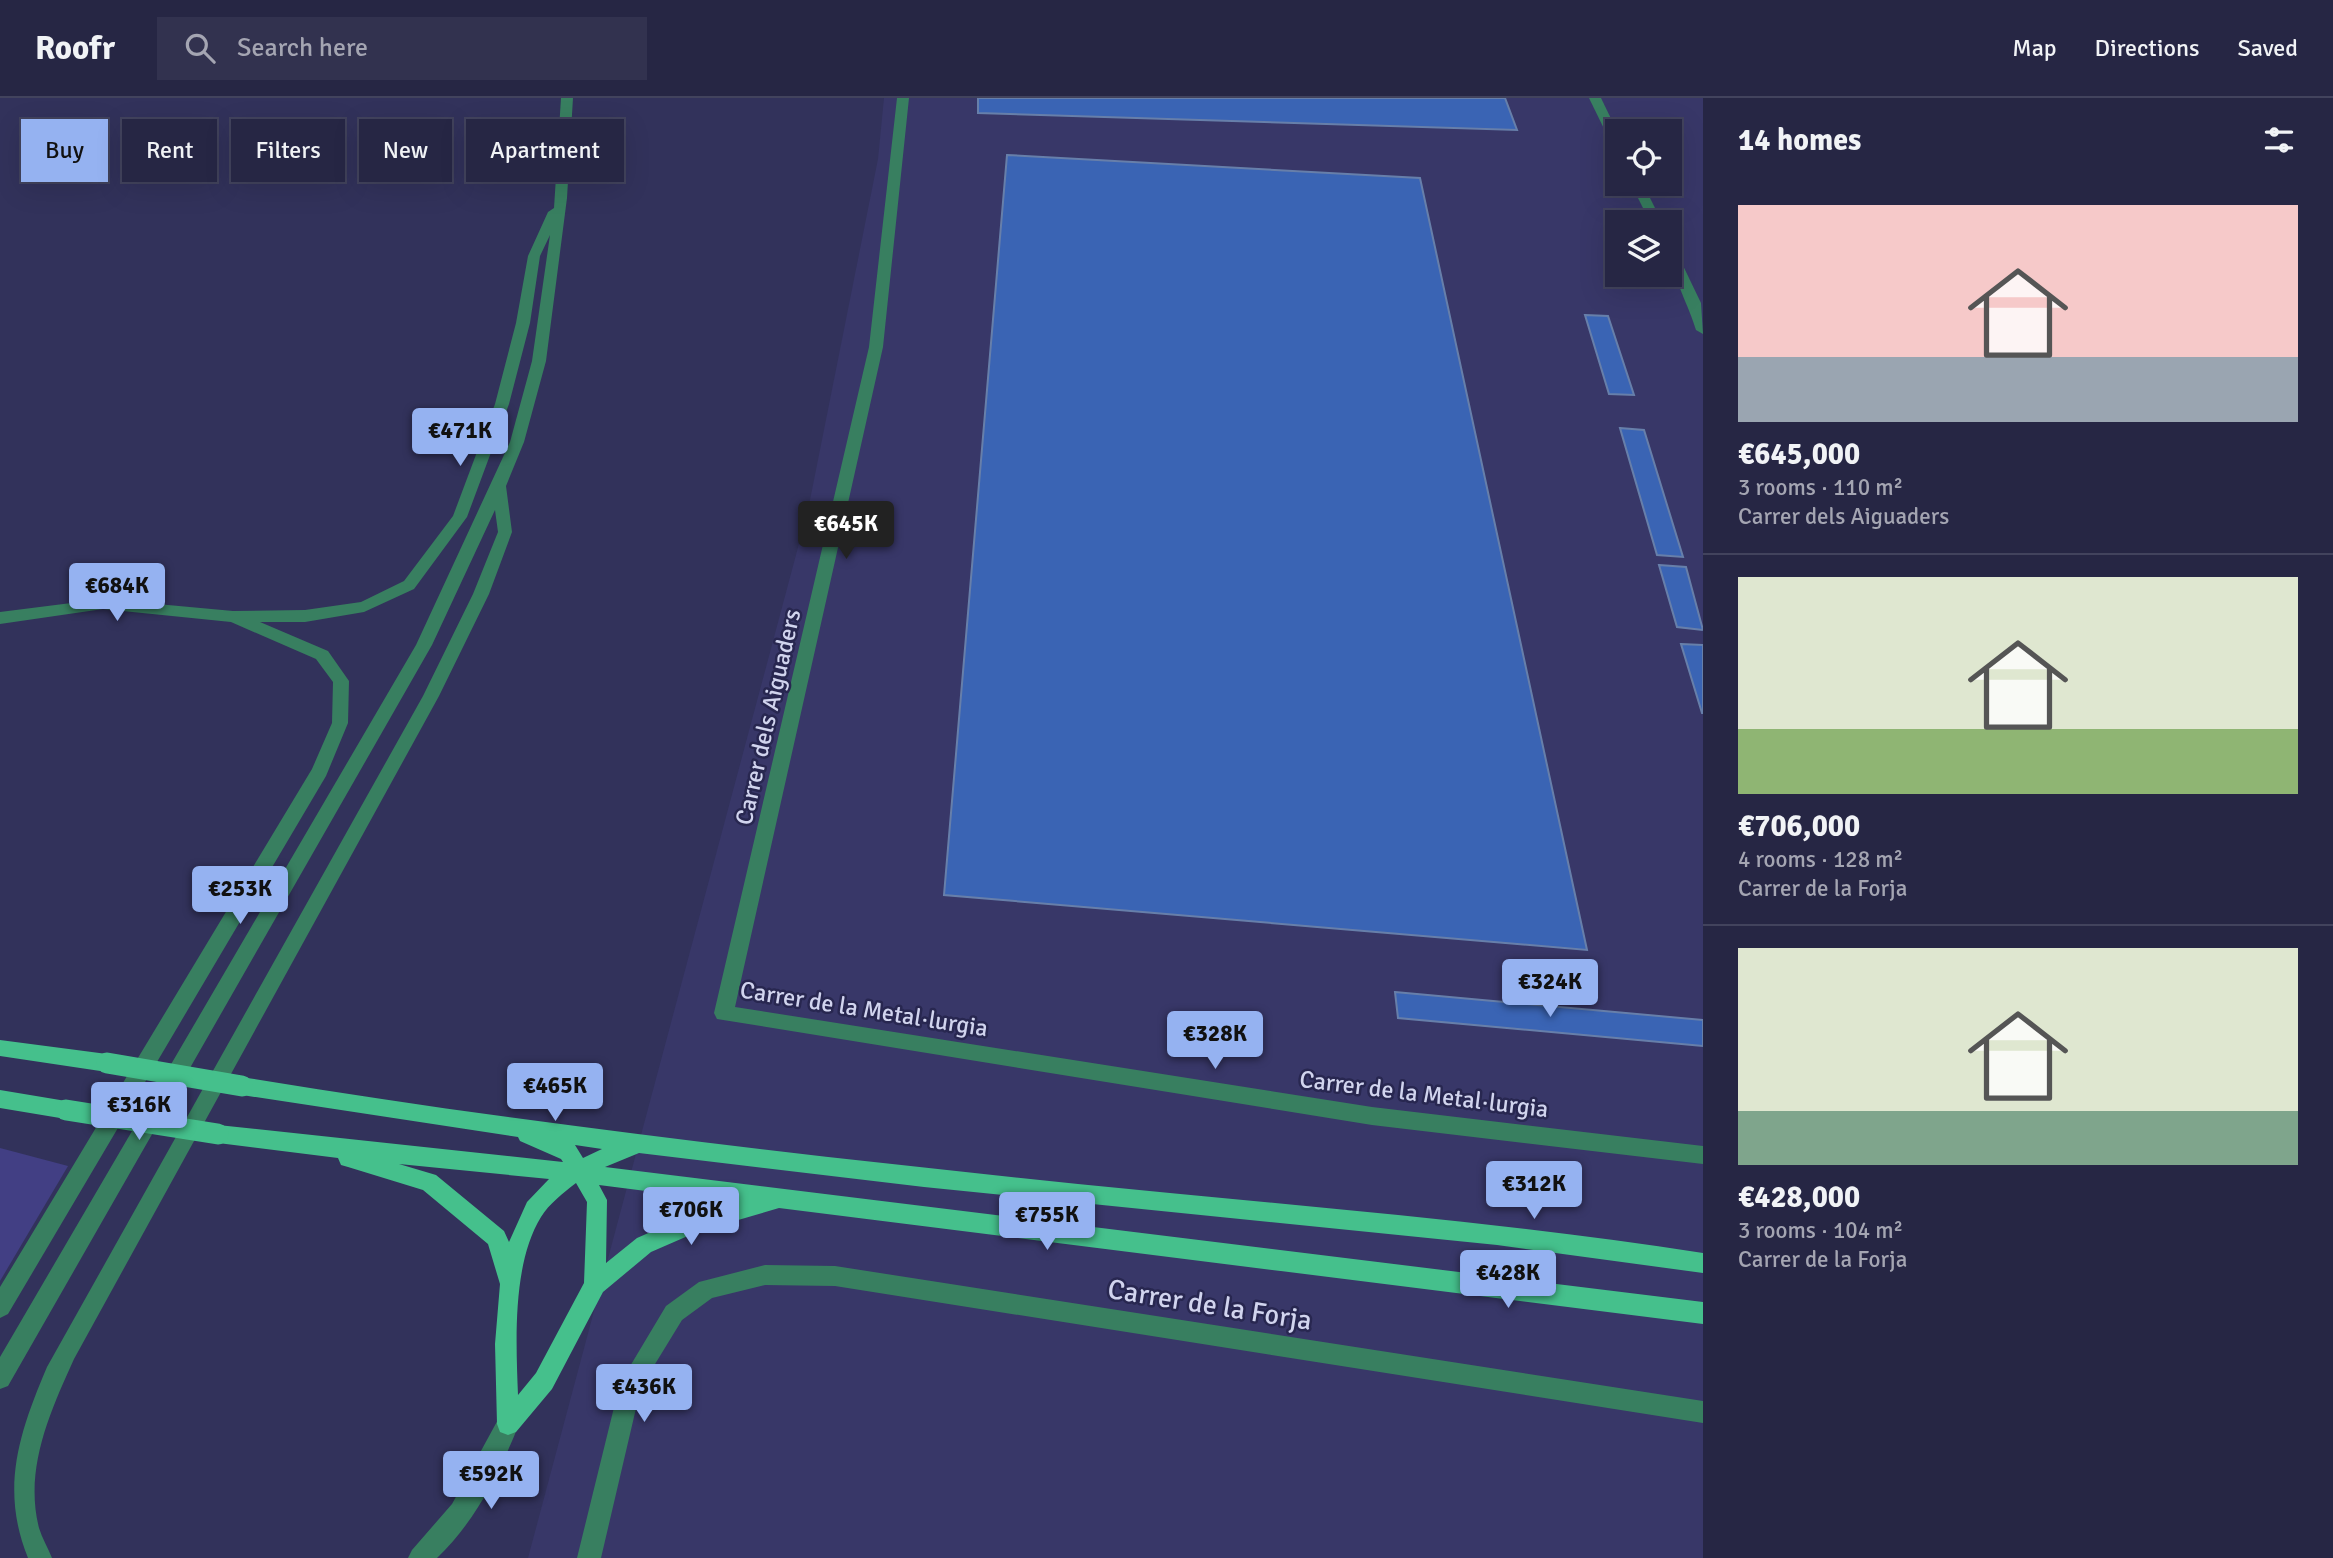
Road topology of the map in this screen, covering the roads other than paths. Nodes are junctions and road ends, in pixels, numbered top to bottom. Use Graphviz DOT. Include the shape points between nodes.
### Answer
graph roads {
  1 [pos="567,98"];
  2 [pos="902,98"];
  3 [pos="1595,98"];
  4 [pos="1605,119"];
  5 [pos="561,198"];
  6 [pos="1682,276"];
  7 [pos="1703,330"];
  8 [pos="499,485"];
  9 [pos="233,617"];
  10 [pos="0,618"];
  11 [pos="724,1013"];
  12 [pos="0,1048"];
  13 [pos="0,1099"];
  14 [pos="494,1124"];
  15 [pos="644,1143"];
  16 [pos="312,1147"];
  17 [pos="1703,1155"];
  18 [pos="579,1171"];
  19 [pos="780,1198"];
  20 [pos="1703,1263"];
  21 [pos="510,1285"];
  22 [pos="595,1285"];
  23 [pos="0,1307"];
  24 [pos="1703,1313"];
  25 [pos="0,1378"];
  26 [pos="1703,1412"];
  27 [pos="508,1424"];
  28 [pos="40,1558"];
  29 [pos="420,1558"];
  30 [pos="589,1558"];
  1 -- 5 [label="street"];
  2 -- 11 [label="street, Carrer dels Aiguaders" via="876,347"];
  3 -- 4 [label="street"];
  5 -- 8 [label="street" via="539,361 517,442"];
  5 -- 9 [label="street" via="534,256 502,404 460,517 409,585 364,607 305,616"];
  6 -- 7 [label="street"];
  8 -- 25 [label="street" via="424,645"];
  8 -- 28 [label="street" via="505,532 481,594 431,696 66,1351 35,1418 18,1489 27,1540"];
  9 -- 10 [label="street" via="103,604"];
  9 -- 23 [label="street" via="322,655 341,681 340,723 320,771"];
  11 -- 17 [label="street, Carrer de la Metal·lurgia" via="1371,1116"];
  12 -- 14 [label="main road, bridge"];
  13 -- 16 [label="main road, bridge"];
  14 -- 15 [label="main road"];
  14 -- 18 [label="main road" via="568,1153"];
  15 -- 18 [label="main road" via="609,1154"];
  15 -- 20 [label="main road"];
  16 -- 18 [label="main road"];
  16 -- 21 [label="main road" via="429,1182 497,1238"];
  18 -- 19 [label="main road"];
  18 -- 21 [label="main road" via="533,1209"];
  18 -- 22 [label="main road" via="597,1200"];
  19 -- 22 [label="main road" via="694,1223 644,1245"];
  19 -- 24 [label="main road"];
  21 -- 27 [label="main road" via="505,1366"];
  22 -- 27 [label="main road" via="544,1381"];
  26 -- 30 [label="street, Carrer de la Forja" via="835,1276 765,1275 707,1289 674,1313 631,1383"];
  27 -- 29 [label="street" via="470,1502"];
}
